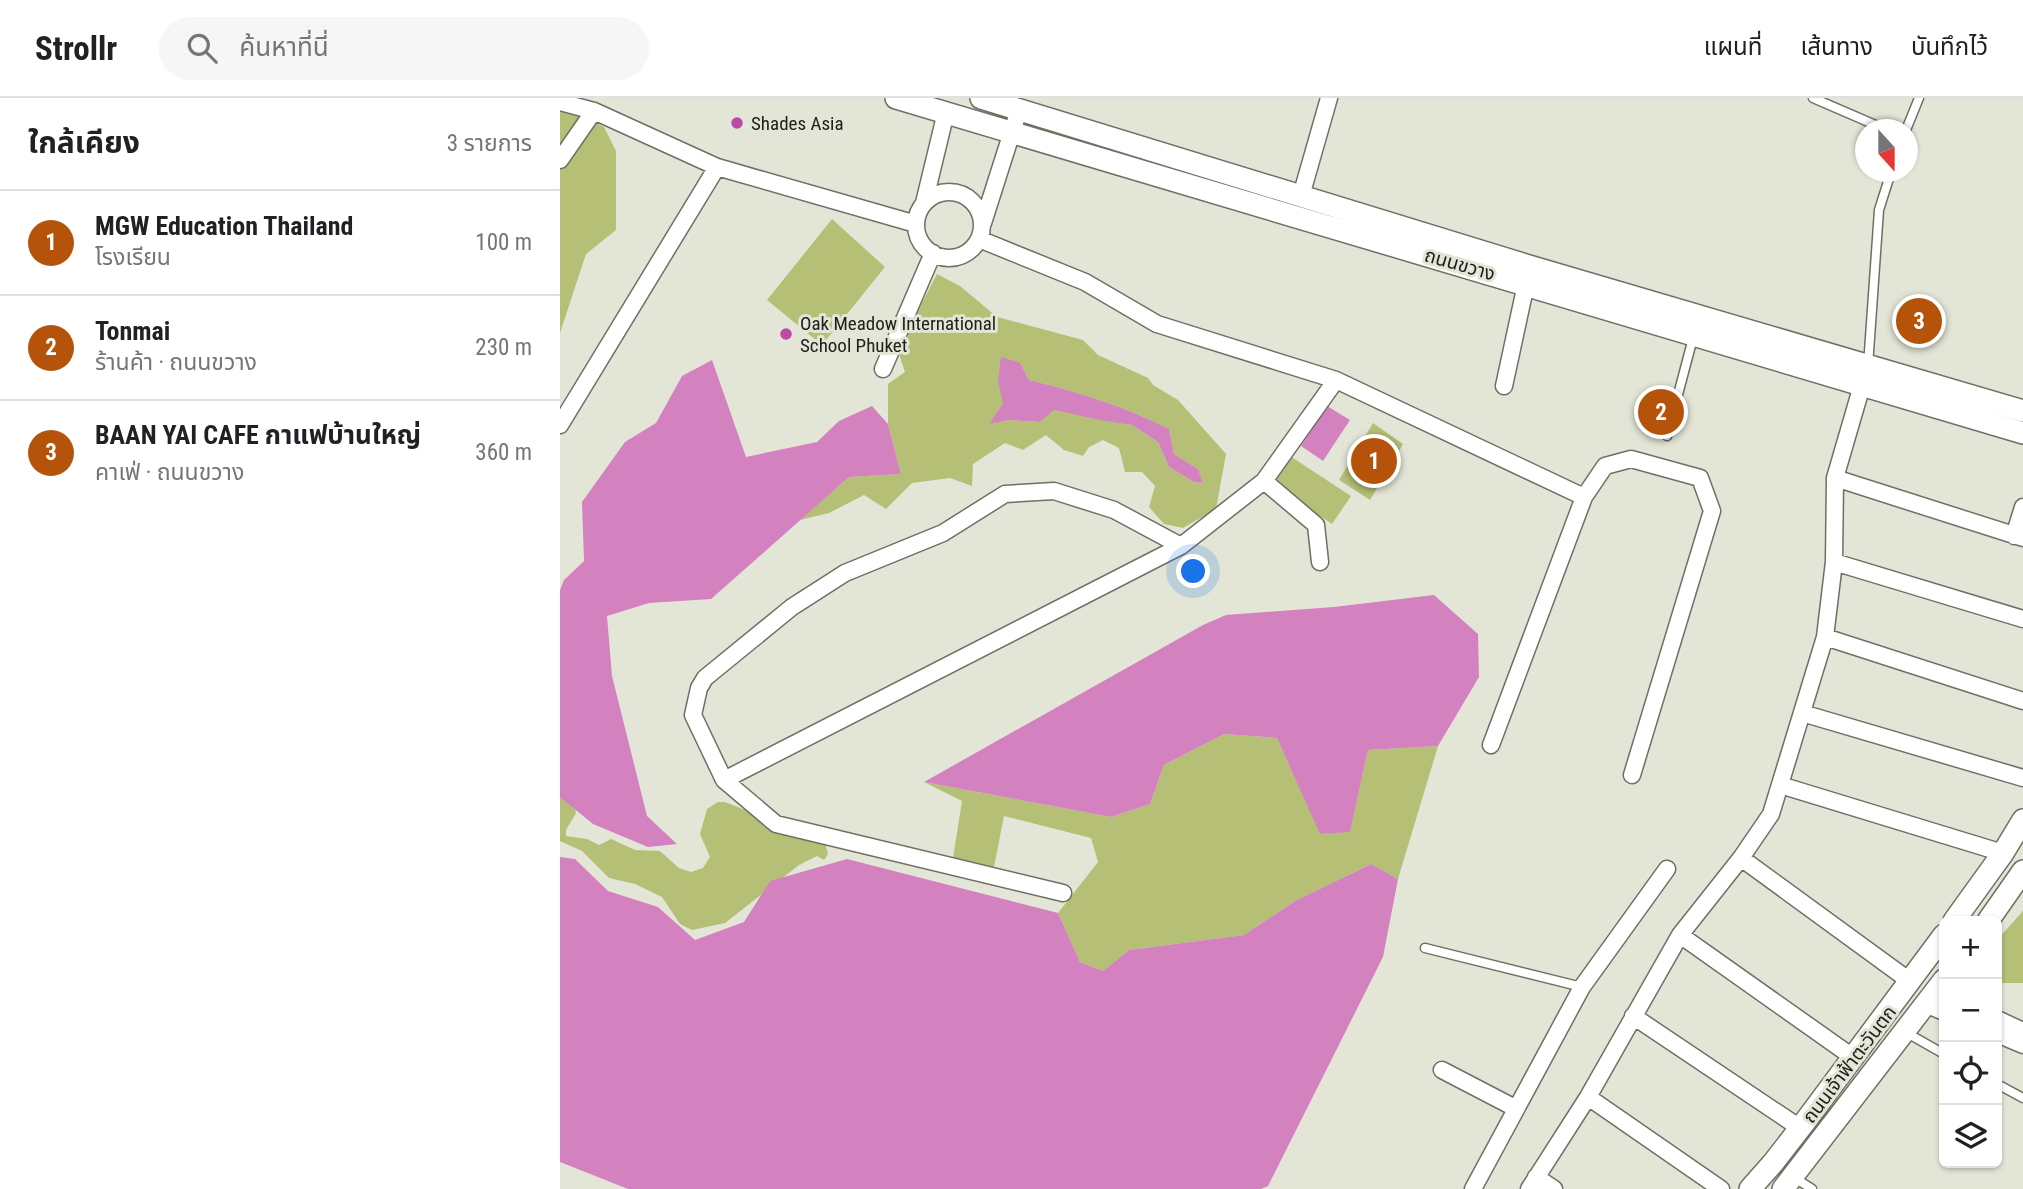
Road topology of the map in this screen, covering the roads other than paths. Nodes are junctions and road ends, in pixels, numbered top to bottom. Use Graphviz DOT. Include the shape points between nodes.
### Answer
graph roads {
  1 [pos="896,98"];
  2 [pos="981,98"];
  3 [pos="1329,98"];
  4 [pos="1813,98"];
  5 [pos="1919,98"];
  6 [pos="560,102"];
  7 [pos="1018,110"];
  8 [pos="594,111"];
  9 [pos="946,113"];
  10 [pos="1862,119"];
  11 [pos="1910,119"];
  12 [pos="1012,132"];
  13 [pos="560,160"];
  14 [pos="717,167"];
  15 [pos="1888,182"];
  16 [pos="1301,196"];
  17 [pos="924,203"];
  18 [pos="1358,224"];
  19 [pos="916,225"];
  20 [pos="981,231"];
  21 [pos="933,253"];
  22 [pos="1526,284"];
  23 [pos="1694,335"];
  24 [pos="883,369"];
  25 [pos="1865,376"];
  26 [pos="1336,380"];
  27 [pos="1504,386"];
  28 [pos="2023,411"];
  29 [pos="560,425"];
  30 [pos="2023,433"];
  31 [pos="1667,436"];
  32 [pos="1835,478"];
  33 [pos="1264,481"];
  34 [pos="1584,497"];
  35 [pos="2023,507"];
  36 [pos="2019,537"];
  37 [pos="1181,546"];
  38 [pos="1320,562"];
  39 [pos="1834,562"];
  40 [pos="2023,620"];
  41 [pos="1825,638"];
  42 [pos="2023,701"];
  43 [pos="1802,713"];
  44 [pos="1491,745"];
  45 [pos="1632,775"];
  46 [pos="2023,778"];
  47 [pos="724,780"];
  48 [pos="1780,785"];
  49 [pos="2023,820"];
  50 [pos="2003,853"];
  51 [pos="1741,858"];
  52 [pos="1667,869"];
  53 [pos="2023,871"];
  54 [pos="1063,893"];
  55 [pos="1958,916"];
  56 [pos="1992,916"];
  57 [pos="1680,935"];
  58 [pos="1939,943"];
  59 [pos="1425,948"];
  60 [pos="1911,982"];
  61 [pos="1582,987"];
  62 [pos="1939,997"];
  63 [pos="1633,1016"];
  64 [pos="2002,1021"];
  65 [pos="2023,1031"];
  66 [pos="1904,1032"];
  67 [pos="2002,1036"];
  68 [pos="2023,1045"];
  69 [pos="1939,1051"];
  70 [pos="1854,1058"];
  71 [pos="1442,1070"];
  72 [pos="2002,1087"];
  73 [pos="1588,1097"];
  74 [pos="2023,1098"];
  75 [pos="1515,1108"];
  76 [pos="1800,1128"];
  77 [pos="1533,1183"];
  78 [pos="1788,1183"];
  79 [pos="1473,1189"];
  80 [pos="1553,1189"];
  81 [pos="1721,1189"];
  82 [pos="1750,1189"];
  83 [pos="1812,1189"];
  1 -- 9 [label="main road, ถนนขวาง"];
  2 -- 7 [label="main road, ถนนขวาง"];
  3 -- 16 [label="street"];
  4 -- 10 [label="lane"];
  5 -- 11 [label="lane"];
  6 -- 8 [label="street"];
  7 -- 12 [label="street"];
  7 -- 16 [label="main road, ถนนขวาง"];
  8 -- 13 [label="street"];
  8 -- 14 [label="street"];
  9 -- 12 [label="main road, ถนนขวาง"];
  9 -- 17 [label="street"];
  12 -- 18 [label="main road, ถนนขวาง"];
  12 -- 20 [label="street"];
  14 -- 19 [label="street"];
  14 -- 29 [label="street"];
  15 -- 25 [label="lane" via="1879,210"];
  16 -- 18 [label="main road, ถนนขวาง"];
  17 -- 19 [label="street"];
  17 -- 20 [label="street" via="945,192 967,196 976,205"];
  18 -- 22 [label="main road, ถนนขวาง"];
  18 -- 25 [label="main road, ถนนขวาง"];
  19 -- 21 [label="street" via="918,237"];
  20 -- 21 [label="street" via="966,253 956,257"];
  20 -- 26 [label="street" via="1157,324"];
  21 -- 24 [label="street"];
  22 -- 23 [label="main road, ถนนขวาง"];
  22 -- 27 [label="street"];
  23 -- 25 [label="main road, ถนนขวาง"];
  23 -- 31 [label="lane"];
  25 -- 28 [label="main road, ถนนขวาง"];
  25 -- 30 [label="main road, ถนนขวาง"];
  25 -- 32 [label="street"];
  26 -- 33 [label="street"];
  26 -- 34 [label="street"];
  32 -- 36 [label="street"];
  32 -- 39 [label="street"];
  33 -- 37 [label="street"];
  33 -- 38 [label="street" via="1316,525"];
  34 -- 44 [label="street"];
  34 -- 45 [label="street" via="1605,466 1631,459 1700,478 1712,511"];
  35 -- 36 [label="street"];
  37 -- 47 [label="street"];
  37 -- 47 [label="street" via="1114,510 1054,491 1005,494 943,533 845,573 792,607 705,678 699,688 693,715"];
  39 -- 40 [label="street"];
  39 -- 41 [label="street"];
  41 -- 42 [label="street"];
  41 -- 43 [label="street"];
  43 -- 46 [label="street"];
  43 -- 48 [label="street"];
  47 -- 54 [label="street" via="776,824"];
  48 -- 50 [label="street"];
  48 -- 51 [label="street" via="1771,814"];
  49 -- 50 [label="main road"];
  50 -- 55 [label="main road"];
  51 -- 57 [label="street"];
  51 -- 60 [label="street"];
  52 -- 61 [label="street"];
  53 -- 56 [label="main road"];
  57 -- 63 [label="street"];
  57 -- 70 [label="street"];
  58 -- 60 [label="main road, ถนนเจ้าฟ้าตะวันตก"];
  59 -- 61 [label="lane"];
  60 -- 70 [label="main road, ถนนเจ้าฟ้าตะวันตก"];
  61 -- 75 [label="street"];
  62 -- 66 [label="main road, ถนนเจ้าฟ้าตะวันตก"];
  63 -- 73 [label="street"];
  63 -- 76 [label="street"];
  64 -- 65 [label="street"];
  66 -- 69 [label="lane"];
  66 -- 78 [label="main road, ถนนเจ้าฟ้าตะวันตก"];
  67 -- 68 [label="street"];
  70 -- 76 [label="main road, ถนนเจ้าฟ้าตะวันตก"];
  71 -- 75 [label="street"];
  72 -- 74 [label="lane"];
  73 -- 77 [label="street"];
  73 -- 81 [label="street"];
  75 -- 79 [label="street"];
  76 -- 82 [label="main road, ถนนเจ้าฟ้าตะวันตก"];
  77 -- 80 [label="street"];
  78 -- 83 [label="lane"];
}
